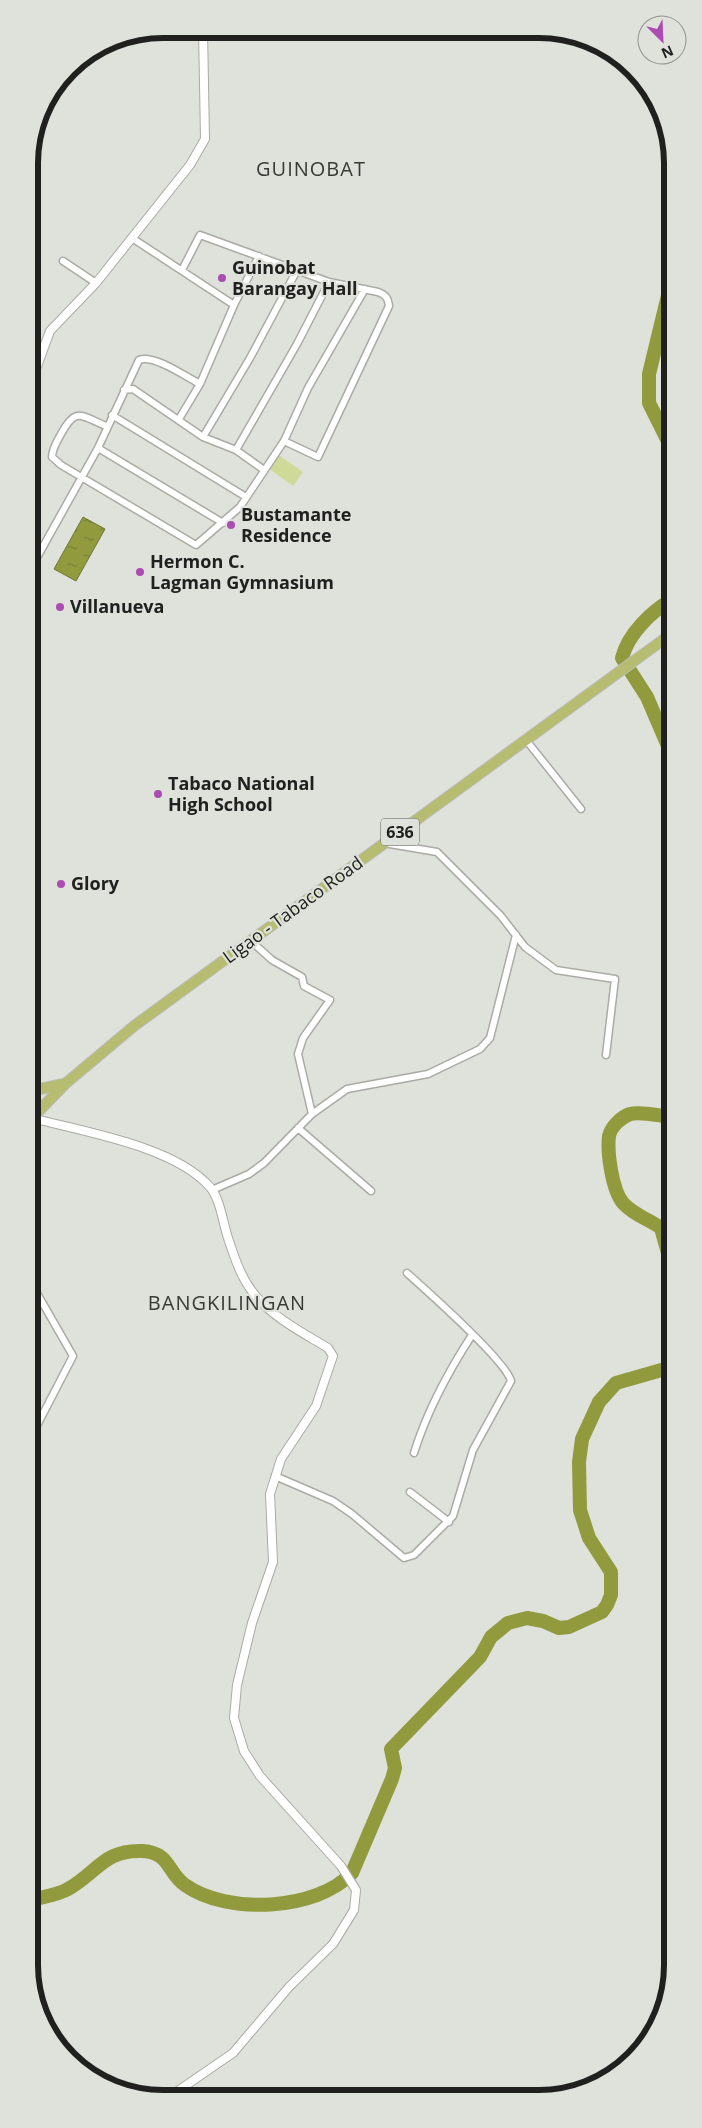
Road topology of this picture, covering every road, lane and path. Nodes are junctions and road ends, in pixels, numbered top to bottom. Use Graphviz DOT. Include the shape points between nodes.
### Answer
graph roads {
  1 [pos="203,38"];
  2 [pos="132,238"];
  3 [pos="259,256"];
  4 [pos="63,261"];
  5 [pos="182,270"];
  6 [pos="297,270"];
  7 [pos="329,282"];
  8 [pos="96,283"];
  9 [pos="365,290"];
  10 [pos="234,305"];
  11 [pos="38,364"];
  12 [pos="200,384"];
  13 [pos="124,390"];
  14 [pos="112,415"];
  15 [pos="179,419"];
  16 [pos="106,426"];
  17 [pos="203,437"];
  18 [pos="284,441"];
  19 [pos="98,448"];
  20 [pos="236,450"];
  21 [pos="264,470"];
  22 [pos="81,476"];
  23 [pos="246,497"];
  24 [pos="223,523"];
  25 [pos="38,554"];
  26 [pos="664,639"];
  27 [pos="526,740"];
  28 [pos="581,809"];
  29 [pos="384,843"];
  30 [pos="516,935"];
  31 [pos="251,941"];
  32 [pos="606,1055"];
  33 [pos="65,1084"];
  34 [pos="38,1089"];
  35 [pos="38,1112"];
  36 [pos="312,1114"];
  37 [pos="38,1121"];
  38 [pos="298,1128"];
  39 [pos="212,1190"];
  40 [pos="371,1191"];
  41 [pos="407,1273"];
  42 [pos="38,1295"];
  43 [pos="472,1335"];
  44 [pos="38,1424"];
  45 [pos="414,1453"];
  46 [pos="274,1476"];
  47 [pos="410,1492"];
  48 [pos="449,1522"];
  49 [pos="179,2090"];
  1 -- 2 [label="street" via="205,139 190,165"];
  2 -- 5 [label="street"];
  2 -- 8 [label="street"];
  3 -- 5 [label="street" via="200,235"];
  3 -- 6 [label="street"];
  3 -- 10 [label="street"];
  4 -- 8 [label="street"];
  5 -- 10 [label="street"];
  6 -- 7 [label="street"];
  6 -- 17 [label="street"];
  7 -- 9 [label="street"];
  7 -- 20 [label="street"];
  8 -- 11 [label="street" via="50,331"];
  9 -- 18 [label="street" via="308,388"];
  9 -- 18 [label="street" via="385,295 389,306 318,457"];
  10 -- 12 [label="street"];
  12 -- 13 [label="street" via="165,365 143,359 136,363"];
  12 -- 15 [label="street"];
  13 -- 14 [label="street"];
  13 -- 15 [label="street" via="132,389"];
  14 -- 16 [label="street"];
  14 -- 23 [label="street"];
  15 -- 17 [label="street"];
  16 -- 19 [label="street"];
  16 -- 22 [label="street" via="74,416 55,444 52,457"];
  17 -- 20 [label="street"];
  18 -- 21 [label="street"];
  19 -- 22 [label="street"];
  19 -- 24 [label="street"];
  20 -- 21 [label="street"];
  21 -- 23 [label="street"];
  22 -- 24 [label="street" via="196,545"];
  22 -- 25 [label="street"];
  23 -- 24 [label="street"];
  26 -- 27 [label="main road, Ligao - Tabaco Road / 636"];
  27 -- 28 [label="street"];
  27 -- 29 [label="main road, Ligao - Tabaco Road / 636"];
  29 -- 30 [label="street" via="437,852"];
  29 -- 31 [label="main road, Ligao - Tabaco Road / 636"];
  30 -- 32 [label="street" via="525,948 556,970 615,979"];
  30 -- 36 [label="street" via="490,1038 480,1049 422,1076 347,1089"];
  31 -- 33 [label="main road, Ligao - Tabaco Road / 636" via="134,1026"];
  31 -- 36 [label="street" via="272,960 302,977 304,986 330,1000 303,1038 298,1054"];
  33 -- 34 [label="main road, Ligao - Tabaco Road / 636"];
  33 -- 35 [label="main road, Ligao - Tabaco Road / 636"];
  36 -- 38 [label="street"];
  37 -- 39 [label="street" via="176,1161"];
  38 -- 39 [label="street" via="249,1174"];
  38 -- 40 [label="street"];
  39 -- 46 [label="street" via="240,1268 255,1296 328,1348 333,1356 316,1406 281,1459"];
  41 -- 43 [label="street"];
  42 -- 44 [label="street" via="73,1356"];
  43 -- 45 [label="street" via="456,1359 423,1426"];
  43 -- 48 [label="street" via="505,1368 511,1381 473,1450 458,1508"];
  46 -- 48 [label="street" via="333,1501 404,1558 414,1555"];
  46 -- 49 [label="street" via="270,1494 272,1562 252,1623 237,1685 234,1718 244,1751 260,1776 341,1866 356,1890 354,1910 333,1944 289,1987 233,2053"];
  47 -- 48 [label="street"];
}
